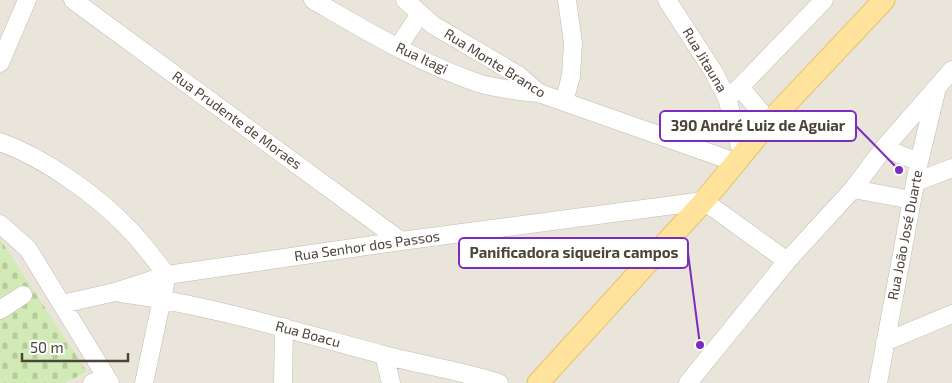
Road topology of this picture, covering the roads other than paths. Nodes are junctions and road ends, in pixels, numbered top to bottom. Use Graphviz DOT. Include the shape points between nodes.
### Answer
graph roads {
  1 [pos="28,0"];
  2 [pos="73,0"];
  3 [pos="313,0"];
  4 [pos="405,0"];
  5 [pos="566,0"];
  6 [pos="667,0"];
  7 [pos="824,0"];
  8 [pos="884,0"];
  9 [pos="420,14"];
  10 [pos="398,47"];
  11 [pos="0,63"];
  12 [pos="952,70"];
  13 [pos="936,89"];
  14 [pos="538,93"];
  15 [pos="734,93"];
  16 [pos="564,102"];
  17 [pos="769,122"];
  18 [pos="0,142"];
  19 [pos="884,148"];
  20 [pos="738,158"];
  21 [pos="918,162"];
  22 [pos="952,168"];
  23 [pos="916,182"];
  24 [pos="853,189"];
  25 [pos="912,200"];
  26 [pos="704,201"];
  27 [pos="0,224"];
  28 [pos="401,241"];
  29 [pos="787,261"];
  30 [pos="167,275"];
  31 [pos="115,292"];
  32 [pos="24,295"];
  33 [pos="163,298"];
  34 [pos="62,304"];
  35 [pos="0,310"];
  36 [pos="952,314"];
  37 [pos="284,327"];
  38 [pos="885,342"];
  39 [pos="384,355"];
  40 [pos="103,381"];
  41 [pos="492,382"];
  42 [pos="144,383"];
  43 [pos="283,383"];
  44 [pos="391,383"];
  45 [pos="538,383"];
  46 [pos="688,383"];
  47 [pos="878,383"];
  1 -- 11 [label="street"];
  2 -- 28 [label="street, Rua Prudente de Moraes"];
  3 -- 10 [label="street, Rua Itagi"];
  4 -- 9 [label="street, Rua Monte Branco"];
  5 -- 16 [label="street" via="572,44 571,76"];
  6 -- 15 [label="street, Rua Jitauna" via="713,71"];
  7 -- 15 [label="street"];
  8 -- 17 [label="main road"];
  9 -- 10 [label="street"];
  9 -- 14 [label="street, Rua Monte Branco" via="518,75"];
  10 -- 14 [label="street, Rua Itagi" via="478,83"];
  12 -- 13 [label="street"];
  13 -- 19 [label="street"];
  13 -- 21 [label="street, Rua João José Duarte"];
  14 -- 16 [label="street, Rua Monte Branco"];
  15 -- 17 [label="street"];
  15 -- 20 [label="street, Rua Jitauna"];
  16 -- 20 [label="street, Rua Monte Branco"];
  17 -- 20 [label="main road"];
  18 -- 30 [label="street" via="21,149 79,185 127,227"];
  19 -- 21 [label="street"];
  19 -- 24 [label="street"];
  20 -- 26 [label="main road"];
  21 -- 23 [label="street, Rua João José Duarte"];
  22 -- 23 [label="street"];
  23 -- 25 [label="street, Rua João José Duarte"];
  24 -- 25 [label="street"];
  24 -- 29 [label="street"];
  25 -- 38 [label="street, Rua João José Duarte"];
  26 -- 28 [label="street, Rua Senhor dos Passos"];
  26 -- 29 [label="street"];
  26 -- 45 [label="main road"];
  27 -- 34 [label="street" via="28,249"];
  28 -- 30 [label="street, Rua Senhor dos Passos"];
  29 -- 46 [label="street"];
  30 -- 31 [label="street, Rua Senhor dos Passos"];
  30 -- 33 [label="street"];
  31 -- 33 [label="street, Rua Boacu"];
  31 -- 34 [label="street, Rua Senhor dos Passos"];
  32 -- 35 [label="street"];
  33 -- 37 [label="street, Rua Boacu"];
  33 -- 42 [label="street"];
  34 -- 40 [label="street"];
  36 -- 38 [label="street"];
  37 -- 39 [label="street, Rua Boacu"];
  37 -- 43 [label="street"];
  38 -- 47 [label="street, Rua João José Duarte"];
  39 -- 41 [label="street, Rua Boacu"];
  39 -- 44 [label="street"];
}
